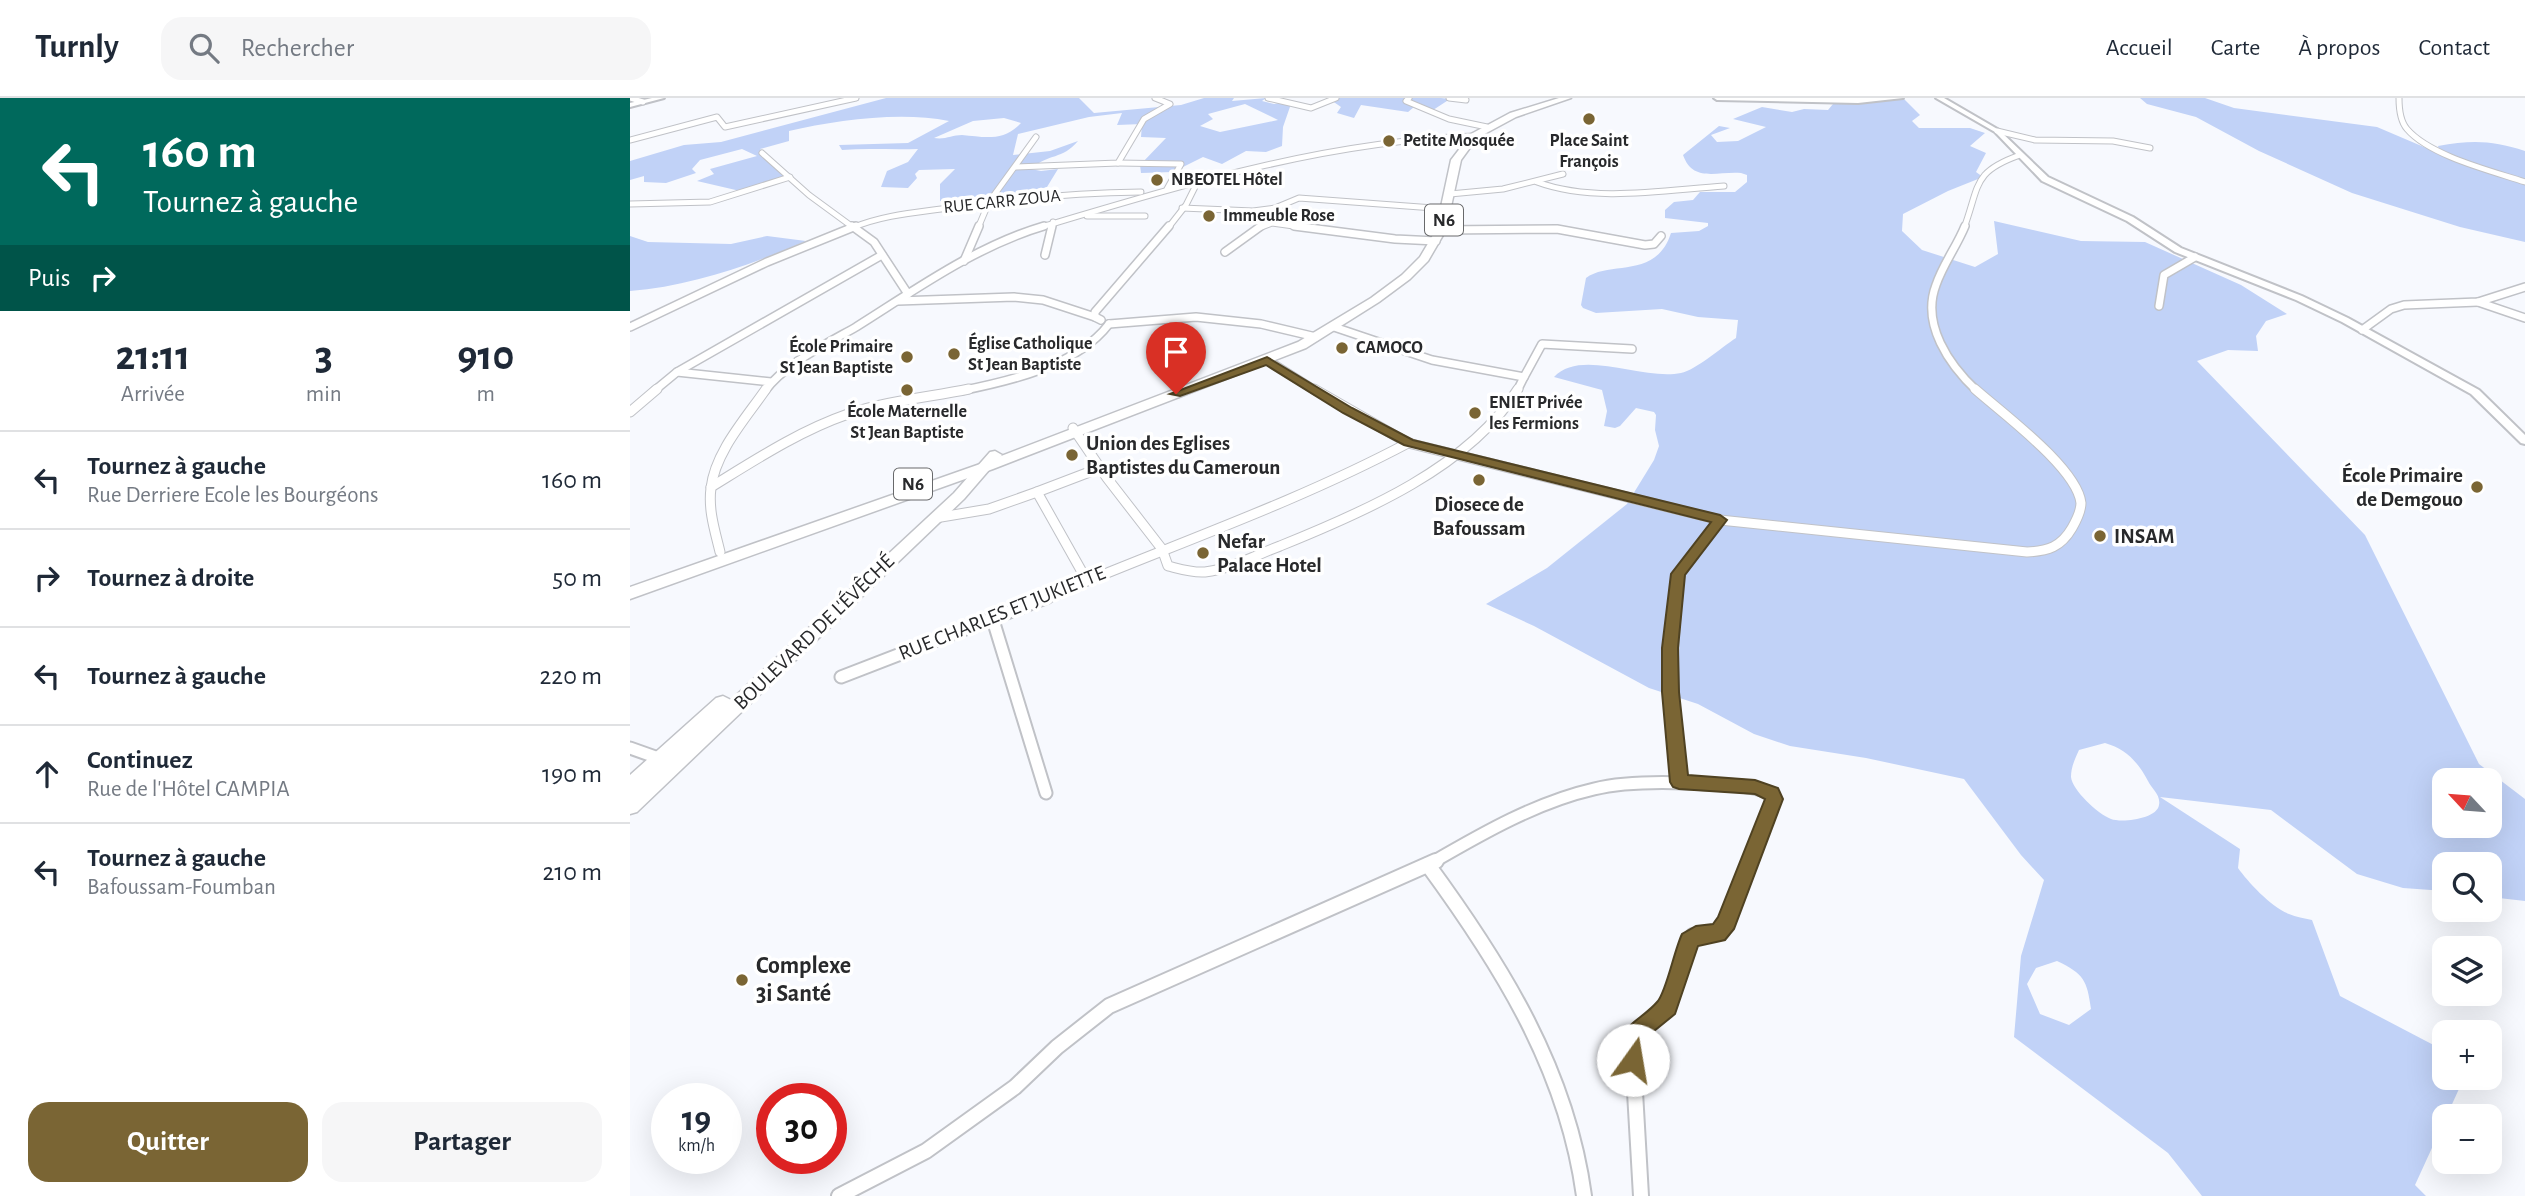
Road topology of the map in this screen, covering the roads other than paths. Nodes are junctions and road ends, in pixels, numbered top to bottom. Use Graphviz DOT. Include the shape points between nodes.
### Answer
graph roads {
  1 [pos="630,98"];
  2 [pos="661,98"];
  3 [pos="856,98"];
  4 [pos="1155,98"];
  5 [pos="1269,98"];
  6 [pos="1336,98"];
  7 [pos="1397,98"];
  8 [pos="1449,98"];
  9 [pos="1567,98"];
  10 [pos="1717,98"];
  11 [pos="1900,98"];
  12 [pos="1939,98"];
  13 [pos="2399,98"];
  14 [pos="1408,99"];
  15 [pos="1466,100"];
  16 [pos="643,102"];
  17 [pos="630,105"];
  18 [pos="1487,127"];
  19 [pos="1997,131"];
  20 [pos="1474,136"];
  21 [pos="1036,138"];
  22 [pos="630,140"];
  23 [pos="2150,148"];
  24 [pos="762,153"];
  25 [pos="2020,155"];
  26 [pos="1118,163"];
  27 [pos="1017,167"];
  28 [pos="1563,174"];
  29 [pos="790,177"];
  30 [pos="1198,181"];
  31 [pos="1537,182"];
  32 [pos="2525,182"];
  33 [pos="1724,186"];
  34 [pos="1167,188"];
  35 [pos="1156,192"];
  36 [pos="1450,194"];
  37 [pos="989,202"];
  38 [pos="630,204"];
  39 [pos="1182,208"];
  40 [pos="1275,208"];
  41 [pos="1447,209"];
  42 [pos="1074,216"];
  43 [pos="1145,216"];
  44 [pos="1053,222"];
  45 [pos="1268,223"];
  46 [pos="850,227"];
  47 [pos="1438,235"];
  48 [pos="1661,236"];
  49 [pos="1225,252"];
  50 [pos="882,255"];
  51 [pos="1045,255"];
  52 [pos="2195,257"];
  53 [pos="964,261"];
  54 [pos="2525,286"];
  55 [pos="908,294"];
  56 [pos="897,301"];
  57 [pos="2478,302"];
  58 [pos="2159,306"];
  59 [pos="1095,317"];
  60 [pos="2525,318"];
  61 [pos="1109,324"];
  62 [pos="630,327"];
  63 [pos="1334,327"];
  64 [pos="2362,330"];
  65 [pos="1316,337"];
  66 [pos="1632,349"];
  67 [pos="1267,360"];
  68 [pos="677,372"];
  69 [pos="1524,377"];
  70 [pos="771,382"];
  71 [pos="630,412"];
  72 [pos="1075,430"];
  73 [pos="2525,441"];
  74 [pos="1408,443"];
  75 [pos="1456,454"];
  76 [pos="984,464"];
  77 [pos="1100,468"];
  78 [pos="711,487"];
  79 [pos="1037,492"];
  80 [pos="935,518"];
  81 [pos="1720,520"];
  82 [pos="1162,549"];
  83 [pos="723,555"];
  84 [pos="1086,579"];
  85 [pos="630,584"];
  86 [pos="630,593"];
  87 [pos="993,620"];
  88 [pos="817,625"];
  89 [pos="841,677"];
  90 [pos="630,748"];
  91 [pos="661,759"];
  92 [pos="1679,782"];
  93 [pos="630,787"];
  94 [pos="1046,793"];
  95 [pos="630,806"];
  96 [pos="1428,865"];
  97 [pos="839,1196"];
  98 [pos="1584,1196"];
  99 [pos="1641,1196"];
  1 -- 16 [label="street"];
  2 -- 16 [label="street"];
  3 -- 22 [label="street" via="725,127 717,117 697,120"];
  4 -- 26 [label="street" via="1170,104 1144,119"];
  5 -- 6 [label="street" via="1311,108"];
  7 -- 14 [label="street"];
  8 -- 15 [label="street"];
  9 -- 18 [label="main road"];
  10 -- 11 [label="street" via="1858,102"];
  12 -- 19 [label="street"];
  13 -- 32 [label="street" via="2403,123 2416,137"];
  14 -- 18 [label="street" via="1449,119"];
  16 -- 17 [label="street"];
  18 -- 20 [label="main road"];
  19 -- 23 [label="street" via="2035,140 2113,141"];
  19 -- 25 [label="street"];
  20 -- 30 [label="street" via="1324,153"];
  20 -- 36 [label="main road, N6" via="1456,160"];
  21 -- 27 [label="street"];
  24 -- 29 [label="street"];
  25 -- 52 [label="street" via="2045,179 2130,219"];
  25 -- 81 [label="street" via="1984,170 1978,178 1969,217 1931,298 1932,316 1961,376 2072,479 2081,503 2062,544 2048,551 2027,552"];
  26 -- 27 [label="street"];
  26 -- 34 [label="street" via="1179,163"];
  27 -- 37 [label="street"];
  28 -- 31 [label="street"];
  29 -- 38 [label="street" via="710,202"];
  29 -- 46 [label="street"];
  30 -- 34 [label="street"];
  30 -- 39 [label="street"];
  31 -- 33 [label="street" via="1551,188 1615,192"];
  31 -- 36 [label="street"];
  34 -- 35 [label="street"];
  35 -- 37 [label="street, RUE CARR ZOUA"];
  35 -- 42 [label="street"];
  36 -- 41 [label="main road, N6"];
  37 -- 46 [label="street, RUE CARR ZOUA" via="900,214"];
  37 -- 53 [label="street"];
  39 -- 40 [label="street"];
  39 -- 59 [label="street"];
  40 -- 41 [label="street" via="1293,199 1313,198"];
  40 -- 45 [label="street" via="1277,212"];
  41 -- 47 [label="main road, N6"];
  42 -- 43 [label="street"];
  42 -- 44 [label="street"];
  44 -- 51 [label="street"];
  44 -- 53 [label="street"];
  45 -- 47 [label="street" via="1395,239"];
  45 -- 49 [label="street"];
  46 -- 50 [label="street" via="874,242"];
  46 -- 62 [label="street, RUE CARR ZOUA"];
  47 -- 48 [label="street" via="1557,229 1645,245 1654,244"];
  47 -- 63 [label="main road, N6" via="1424,259"];
  50 -- 55 [label="street"];
  50 -- 68 [label="street"];
  52 -- 58 [label="street" via="2164,275"];
  52 -- 64 [label="street"];
  53 -- 55 [label="street"];
  54 -- 57 [label="street"];
  55 -- 56 [label="street"];
  56 -- 59 [label="street" via="1014,297 1043,300"];
  56 -- 70 [label="street"];
  57 -- 60 [label="street"];
  57 -- 64 [label="street" via="2404,304"];
  59 -- 61 [label="street"];
  61 -- 65 [label="street" via="1196,317 1261,324"];
  61 -- 78 [label="street" via="1097,340 1079,352 1004,383 880,406 820,425"];
  63 -- 65 [label="main road, N6"];
  63 -- 69 [label="street" via="1423,357"];
  64 -- 73 [label="street" via="2475,392"];
  65 -- 67 [label="main road, N6"];
  66 -- 69 [label="street" via="1542,344"];
  67 -- 72 [label="main road, N6"];
  67 -- 74 [label="street"];
  68 -- 70 [label="street"];
  68 -- 71 [label="street"];
  69 -- 75 [label="street" via="1502,411"];
  70 -- 78 [label="street" via="736,432"];
  72 -- 76 [label="main road, N6"];
  72 -- 77 [label="street"];
  74 -- 75 [label="street"];
  74 -- 82 [label="street, RUE CHARLES ET JUKIETTE" via="1251,517"];
  75 -- 81 [label="street"];
  75 -- 82 [label="street" via="1369,510 1208,572 1168,566"];
  76 -- 80 [label="main road, BOULEVARD DE L'ÉVÊCHÉ"];
  76 -- 83 [label="main road, N6"];
  76 -- 88 [label="main road, BOULEVARD DE L'ÉVÊCHÉ"];
  77 -- 79 [label="street"];
  77 -- 82 [label="street"];
  78 -- 83 [label="street" via="711,512"];
  79 -- 80 [label="street" via="989,509"];
  79 -- 84 [label="street"];
  80 -- 88 [label="main road, BOULEVARD DE L'ÉVÊCHÉ"];
  81 -- 92 [label="street" via="1678,574 1670,715"];
  82 -- 84 [label="street, RUE CHARLES ET JUKIETTE"];
  83 -- 85 [label="main road, N6"];
  83 -- 86 [label="main road, N6"];
  84 -- 87 [label="street, RUE CHARLES ET JUKIETTE"];
  87 -- 89 [label="street, RUE CHARLES ET JUKIETTE"];
  87 -- 94 [label="street"];
  88 -- 91 [label="main road, BOULEVARD DE L'ÉVÊCHÉ"];
  88 -- 95 [label="main road, BOULEVARD DE L'ÉVÊCHÉ"];
  90 -- 91 [label="street"];
  91 -- 93 [label="main road, BOULEVARD DE L'ÉVÊCHÉ"];
  92 -- 96 [label="street" via="1578,793 1493,828"];
  92 -- 99 [label="street" via="1755,787 1774,799 1726,923 1718,933 1696,935 1689,941 1667,1007 1639,1028 1632,1040"];
  96 -- 97 [label="street" via="1109,1006 1015,1087 926,1151"];
  96 -- 98 [label="street" via="1499,965 1526,1017 1576,1139"];
}
